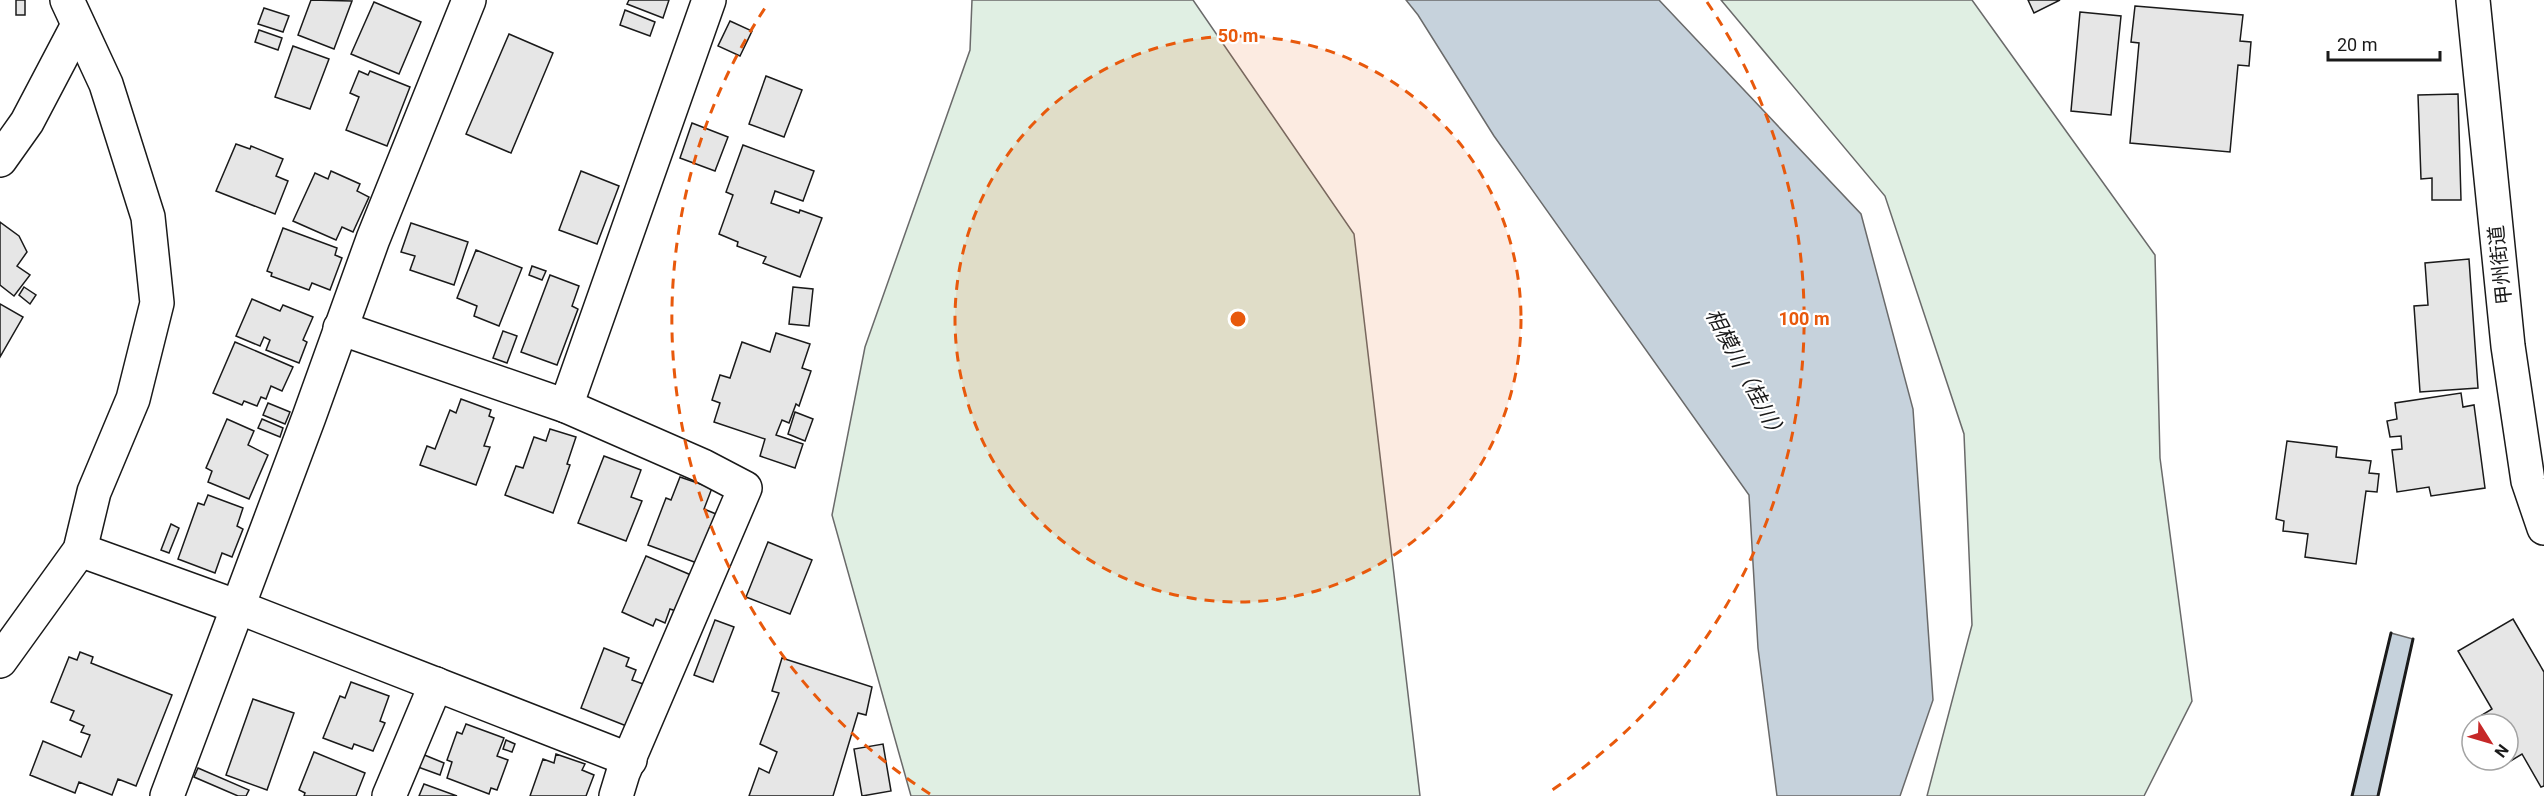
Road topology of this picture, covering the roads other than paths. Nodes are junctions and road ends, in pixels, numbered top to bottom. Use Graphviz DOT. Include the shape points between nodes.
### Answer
graph roads {
  1 [pos="469,0"];
  2 [pos="709,0"];
  3 [pos="2474,0"];
  4 [pos="73,12"];
  5 [pos="0,160"];
  6 [pos="340,328"];
  7 [pos="566,405"];
  8 [pos="2544,528"];
  9 [pos="80,550"];
  10 [pos="238,607"];
  11 [pos="0,662"];
  12 [pos="436,684"];
  13 [pos="630,760"];
  14 [pos="167,796"];
  15 [pos="389,796"];
  16 [pos="616,796"];
  1 -- 6 [label="main road"];
  2 -- 7 [label="main road"];
  3 -- 8 [label="main road, 甲州街道" via="2508,346 2528,481"];
  4 -- 5 [label="main road" via="27,122"];
  4 -- 9 [label="main road" via="105,84 148,217 157,303 134,399 94,492"];
  6 -- 7 [label="main road"];
  6 -- 10 [label="main road"];
  7 -- 13 [label="main road" via="745,488"];
  9 -- 10 [label="main road"];
  9 -- 11 [label="main road"];
  10 -- 12 [label="main road"];
  10 -- 14 [label="main road"];
  12 -- 13 [label="main road"];
  12 -- 15 [label="main road"];
  13 -- 16 [label="main road"];
}
